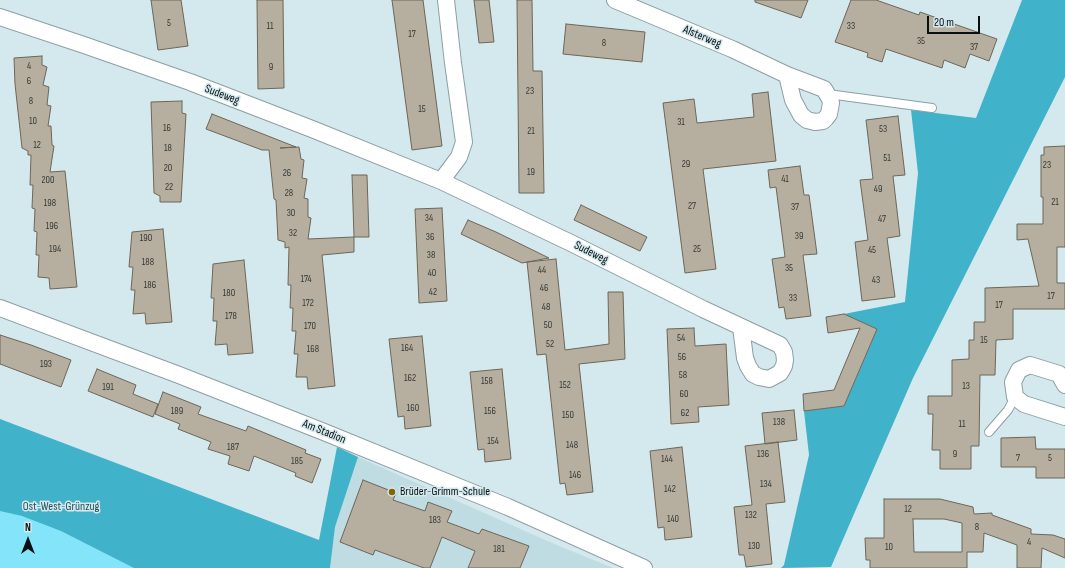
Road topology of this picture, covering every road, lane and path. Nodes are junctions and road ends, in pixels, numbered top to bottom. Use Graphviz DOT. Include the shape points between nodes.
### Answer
graph roads {
  1 [pos="446,0"];
  2 [pos="615,0"];
  3 [pos="0,17"];
  4 [pos="787,75"];
  5 [pos="828,94"];
  6 [pos="932,108"];
  7 [pos="441,181"];
  8 [pos="0,308"];
  9 [pos="741,327"];
  10 [pos="1065,385"];
  11 [pos="1015,396"];
  12 [pos="1065,417"];
  13 [pos="989,432"];
  14 [pos="644,568"];
  1 -- 7 [label="street" via="464,142 459,157"];
  2 -- 4 [label="street, Alsterweg"];
  3 -- 7 [label="street, Sudeweg" via="190,82"];
  4 -- 5 [label="street, Alsterweg" via="824,89"];
  4 -- 5 [label="street" via="793,100 804,118 815,122 823,121 831,109"];
  5 -- 6 [label="lane"];
  7 -- 9 [label="street, Sudeweg"];
  8 -- 14 [label="street, Am Stadion" via="324,432 508,507"];
  10 -- 11 [label="street" via="1059,374 1030,365 1019,370 1013,382"];
  11 -- 12 [label="street" via="1024,404"];
  11 -- 13 [label="lane" via="1008,410"];
}
